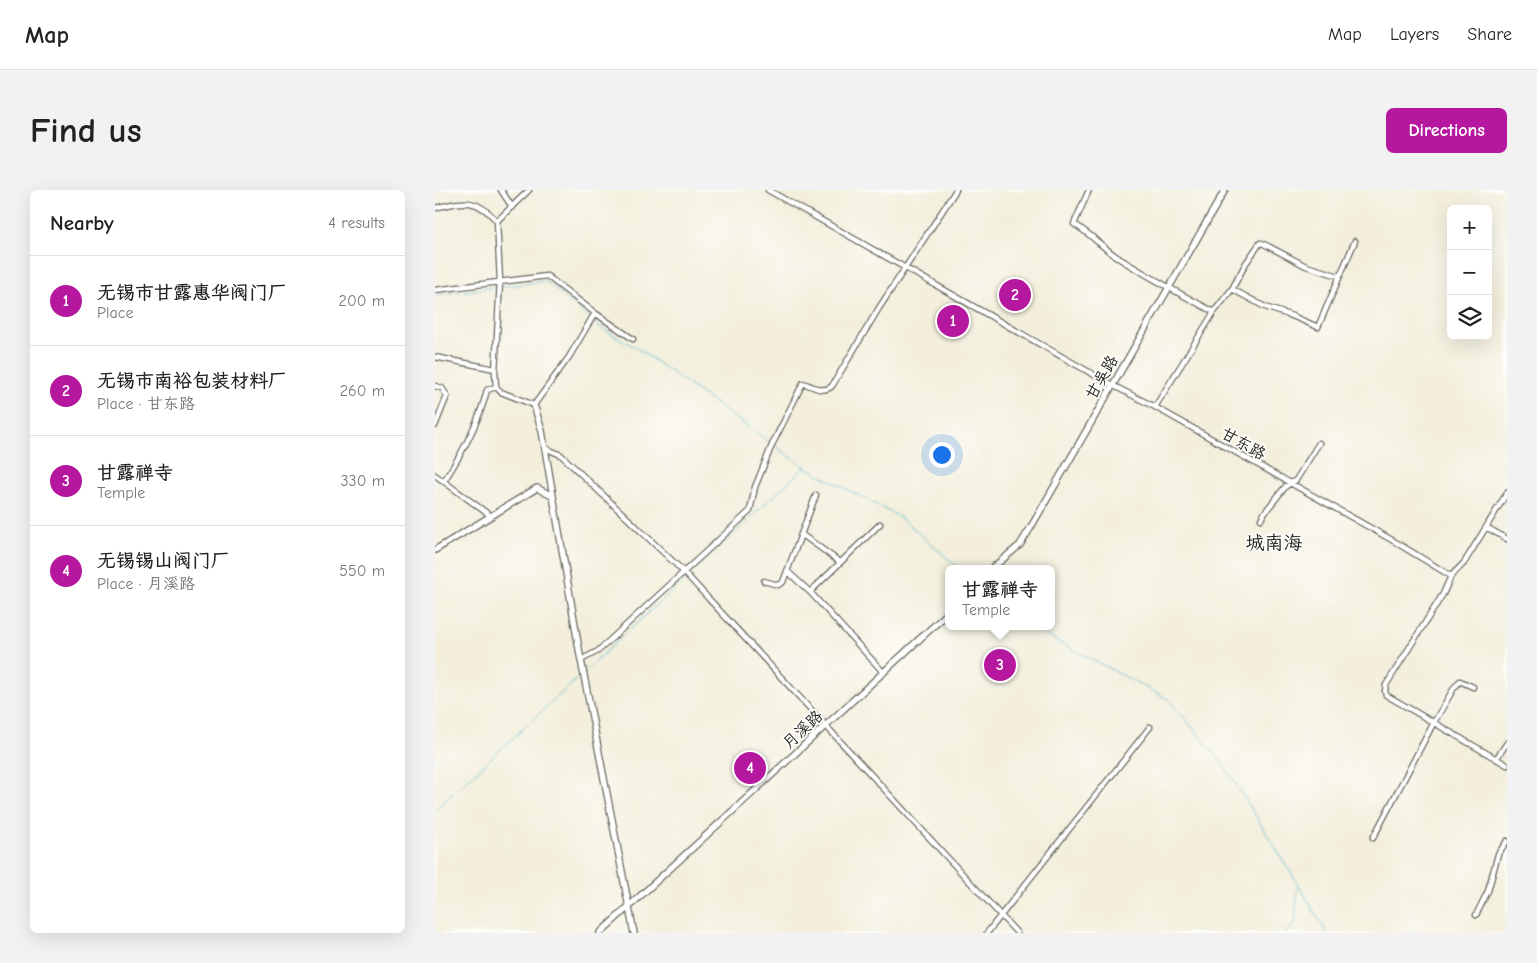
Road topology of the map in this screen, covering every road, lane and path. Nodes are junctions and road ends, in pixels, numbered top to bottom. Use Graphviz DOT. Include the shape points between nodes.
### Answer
graph roads {
  1 [pos="501,190"];
  2 [pos="529,190"];
  3 [pos="768,190"];
  4 [pos="956,190"];
  5 [pos="1089,190"];
  6 [pos="1225,190"];
  7 [pos="513,207"];
  8 [pos="435,208"];
  9 [pos="497,221"];
  10 [pos="1355,241"];
  11 [pos="906,268"];
  12 [pos="1339,276"];
  13 [pos="500,282"];
  14 [pos="1168,288"];
  15 [pos="1232,289"];
  16 [pos="435,290"];
  17 [pos="1214,312"];
  18 [pos="594,315"];
  19 [pos="633,339"];
  20 [pos="435,357"];
  21 [pos="495,369"];
  22 [pos="1113,385"];
  23 [pos="435,386"];
  24 [pos="495,387"];
  25 [pos="534,405"];
  26 [pos="1155,406"];
  27 [pos="435,426"];
  28 [pos="1319,443"];
  29 [pos="545,448"];
  30 [pos="435,476"];
  31 [pos="444,481"];
  32 [pos="1290,484"];
  33 [pos="1507,493"];
  34 [pos="816,495"];
  35 [pos="552,496"];
  36 [pos="491,516"];
  37 [pos="1261,520"];
  38 [pos="880,524"];
  39 [pos="1486,527"];
  40 [pos="801,534"];
  41 [pos="1507,539"];
  42 [pos="435,550"];
  43 [pos="840,562"];
  44 [pos="996,565"];
  45 [pos="787,571"];
  46 [pos="685,573"];
  47 [pos="1451,576"];
  48 [pos="764,580"];
  49 [pos="810,592"];
  50 [pos="945,616"];
  51 [pos="581,660"];
  52 [pos="884,673"];
  53 [pos="1473,687"];
  54 [pos="1433,724"];
  55 [pos="825,726"];
  56 [pos="1150,727"];
  57 [pos="1507,743"];
  58 [pos="1496,759"];
  59 [pos="1507,765"];
  60 [pos="1373,838"];
  61 [pos="1507,841"];
  62 [pos="629,907"];
  63 [pos="1476,915"];
  64 [pos="1000,916"];
  65 [pos="600,933"];
  66 [pos="633,933"];
  67 [pos="987,933"];
  68 [pos="1017,933"];
  1 -- 7 [label="street"];
  2 -- 7 [label="street"];
  3 -- 11 [label="street, 甘东路"];
  4 -- 11 [label="street"];
  5 -- 14 [label="street" via="1074,224 1118,258"];
  6 -- 14 [label="street, 甘吴路"];
  7 -- 9 [label="street"];
  8 -- 9 [label="street" via="468,202 486,209"];
  9 -- 13 [label="street"];
  10 -- 12 [label="street"];
  11 -- 22 [label="street, 甘东路"];
  11 -- 46 [label="street" via="829,390 803,383 776,435 750,510"];
  12 -- 15 [label="street" via="1306,266 1260,243"];
  12 -- 15 [label="street" via="1318,327 1265,307"];
  13 -- 16 [label="street"];
  13 -- 18 [label="street" via="547,276"];
  13 -- 21 [label="street"];
  14 -- 17 [label="street"];
  14 -- 22 [label="street, 甘吴路"];
  15 -- 17 [label="street"];
  17 -- 26 [label="street"];
  18 -- 19 [label="street"];
  18 -- 25 [label="street"];
  20 -- 21 [label="street"];
  21 -- 24 [label="street"];
  22 -- 26 [label="street, 甘东路"];
  22 -- 44 [label="street, 甘吴路" via="1020,545"];
  23 -- 27 [label="street" via="442,388 447,396"];
  24 -- 25 [label="street"];
  24 -- 31 [label="street" via="487,390 465,449"];
  25 -- 29 [label="street"];
  26 -- 32 [label="street, 甘东路"];
  28 -- 32 [label="street"];
  29 -- 35 [label="street"];
  29 -- 46 [label="street" via="561,455"];
  30 -- 31 [label="street"];
  31 -- 36 [label="street"];
  32 -- 37 [label="street"];
  32 -- 47 [label="street, 甘东路"];
  33 -- 39 [label="street"];
  34 -- 40 [label="street"];
  35 -- 36 [label="street" via="537,488"];
  35 -- 51 [label="street"];
  36 -- 42 [label="street"];
  38 -- 43 [label="street"];
  39 -- 41 [label="street"];
  39 -- 47 [label="street" via="1464,563"];
  40 -- 43 [label="street"];
  40 -- 45 [label="street"];
  43 -- 49 [label="street"];
  45 -- 48 [label="street" via="780,585"];
  45 -- 49 [label="street"];
  46 -- 51 [label="street" via="598,651"];
  46 -- 55 [label="street"];
  47 -- 54 [label="street" via="1386,684 1385,691 1386,695"];
  49 -- 52 [label="street"];
  50 -- 52 [label="street, 月溪路"];
  51 -- 62 [label="street"];
  52 -- 55 [label="street, 月溪路"];
  53 -- 54 [label="street" via="1458,682"];
  54 -- 58 [label="street"];
  54 -- 60 [label="street"];
  55 -- 62 [label="street, 月溪路"];
  55 -- 64 [label="street"];
  56 -- 64 [label="street"];
  57 -- 58 [label="street"];
  58 -- 59 [label="street"];
  61 -- 63 [label="street" via="1498,854"];
  62 -- 65 [label="street, 月溪路"];
  62 -- 66 [label="street"];
  64 -- 67 [label="street"];
  64 -- 68 [label="street"];
}
